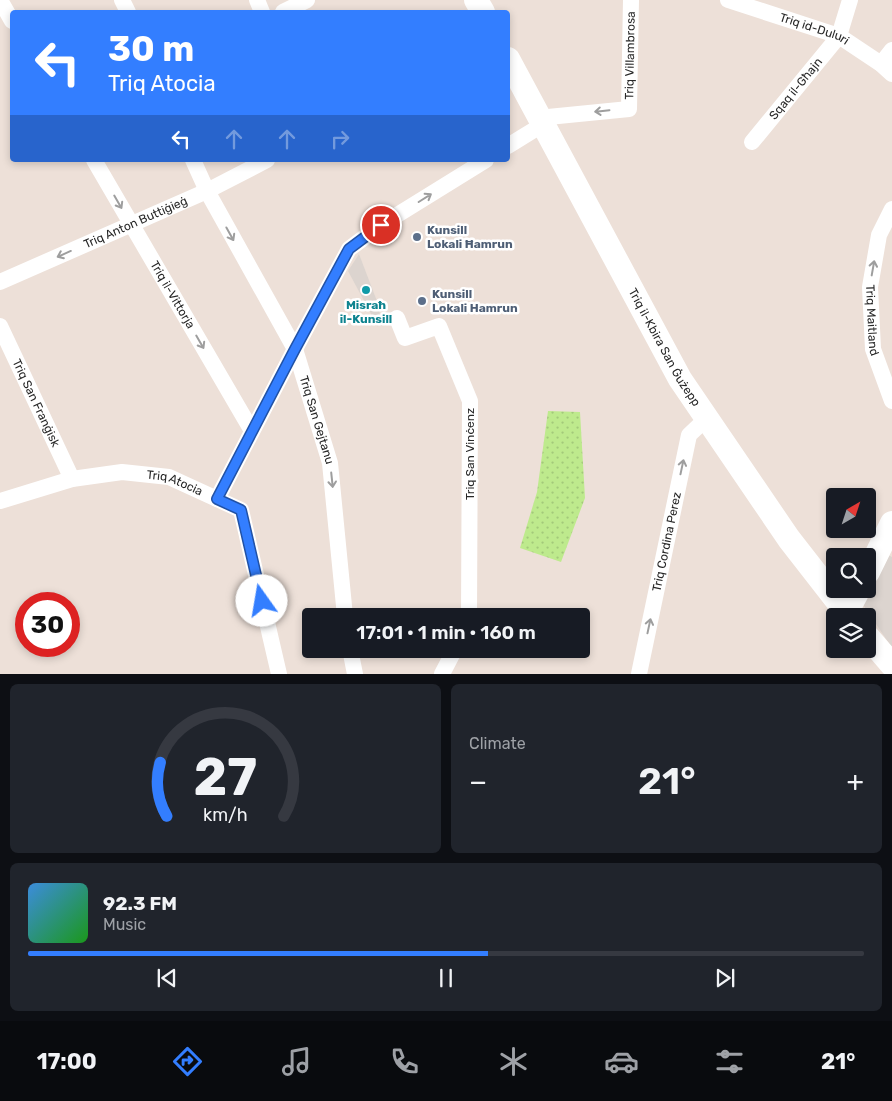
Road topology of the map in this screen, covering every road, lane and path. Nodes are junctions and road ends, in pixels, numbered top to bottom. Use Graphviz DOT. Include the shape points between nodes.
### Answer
graph roads {
  1 [pos="0,0"];
  2 [pos="307,0"];
  3 [pos="631,0"];
  4 [pos="728,0"];
  5 [pos="850,0"];
  6 [pos="288,10"];
  7 [pos="10,18"];
  8 [pos="839,36"];
  9 [pos="892,50"];
  10 [pos="510,63"];
  11 [pos="887,69"];
  12 [pos="540,121"];
  13 [pos="752,142"];
  14 [pos="510,144"];
  15 [pos="95,162"];
  16 [pos="194,162"];
  17 [pos="263,162"];
  18 [pos="483,162"];
  19 [pos="207,191"];
  20 [pos="892,209"];
  21 [pos="131,224"];
  22 [pos="0,282"];
  23 [pos="397,318"];
  24 [pos="0,326"];
  25 [pos="295,349"];
  26 [pos="892,401"];
  27 [pos="707,418"];
  28 [pos="252,431"];
  29 [pos="72,480"];
  30 [pos="217,499"];
  31 [pos="0,501"];
  32 [pos="892,523"];
  33 [pos="885,554"];
  34 [pos="876,564"];
  35 [pos="344,608"];
  36 [pos="469,608"];
  37 [pos="842,608"];
  38 [pos="876,646"];
  39 [pos="352,658"];
  40 [pos="450,658"];
  41 [pos="892,665"];
  42 [pos="279,674"];
  43 [pos="355,674"];
  44 [pos="442,674"];
  45 [pos="639,674"];
  1 -- 7 [label="street"];
  2 -- 6 [label="street"];
  3 -- 12 [label="street, Triq Villambrosa, one-way" via="629,109"];
  4 -- 8 [label="street, Triq id-Duluri"];
  5 -- 8 [label="street"];
  8 -- 11 [label="street, Triq id-Duluri"];
  8 -- 13 [label="street, Sqaq il-Għajn"];
  9 -- 11 [label="street"];
  10 -- 12 [label="main road, Triq il-Kbira San Ġużepp"];
  12 -- 14 [label="street"];
  12 -- 27 [label="main road, Triq il-Kbira San Ġużepp" via="680,379"];
  15 -- 21 [label="street, Triq il-Vittorja, one-way"];
  16 -- 19 [label="street, Triq San Gejtanu"];
  17 -- 19 [label="street, Triq Anton Buttiġieġ"];
  25 -- 18 [label="street, one-way" via="349,249 381,225"];
  19 -- 21 [label="street, Triq Anton Buttiġieġ"];
  19 -- 25 [label="street, Triq San Gejtanu, one-way"];
  26 -- 20 [label="street, Triq Maitland, one-way" via="873,349 870,287 879,235"];
  21 -- 22 [label="street, Triq Anton Buttiġieġ, one-way"];
  21 -- 28 [label="street, Triq il-Vittorja, one-way"];
  23 -- 36 [label="street, Triq San Vinċenz" via="405,338 439,326 470,401"];
  24 -- 29 [label="street, Triq San Franġisk"];
  25 -- 28 [label="street"];
  25 -- 35 [label="street, Triq San Gejtanu, one-way" via="330,464"];
  27 -- 37 [label="main road, Triq il-Kbira San Ġużepp"];
  45 -- 27 [label="street, Triq Cordina Perez, one-way" via="689,434"];
  28 -- 30 [label="street"];
  29 -- 30 [label="street, Triq Atocia" via="122,472 169,477"];
  29 -- 31 [label="street, Triq Atocia"];
  30 -- 42 [label="street, Triq Atocia" via="241,510"];
  32 -- 33 [label="main road"];
  33 -- 34 [label="main road"];
  38 -- 41 [label="main road"];
  39 -- 43 [label="street"];
  40 -- 44 [label="street"];
}
